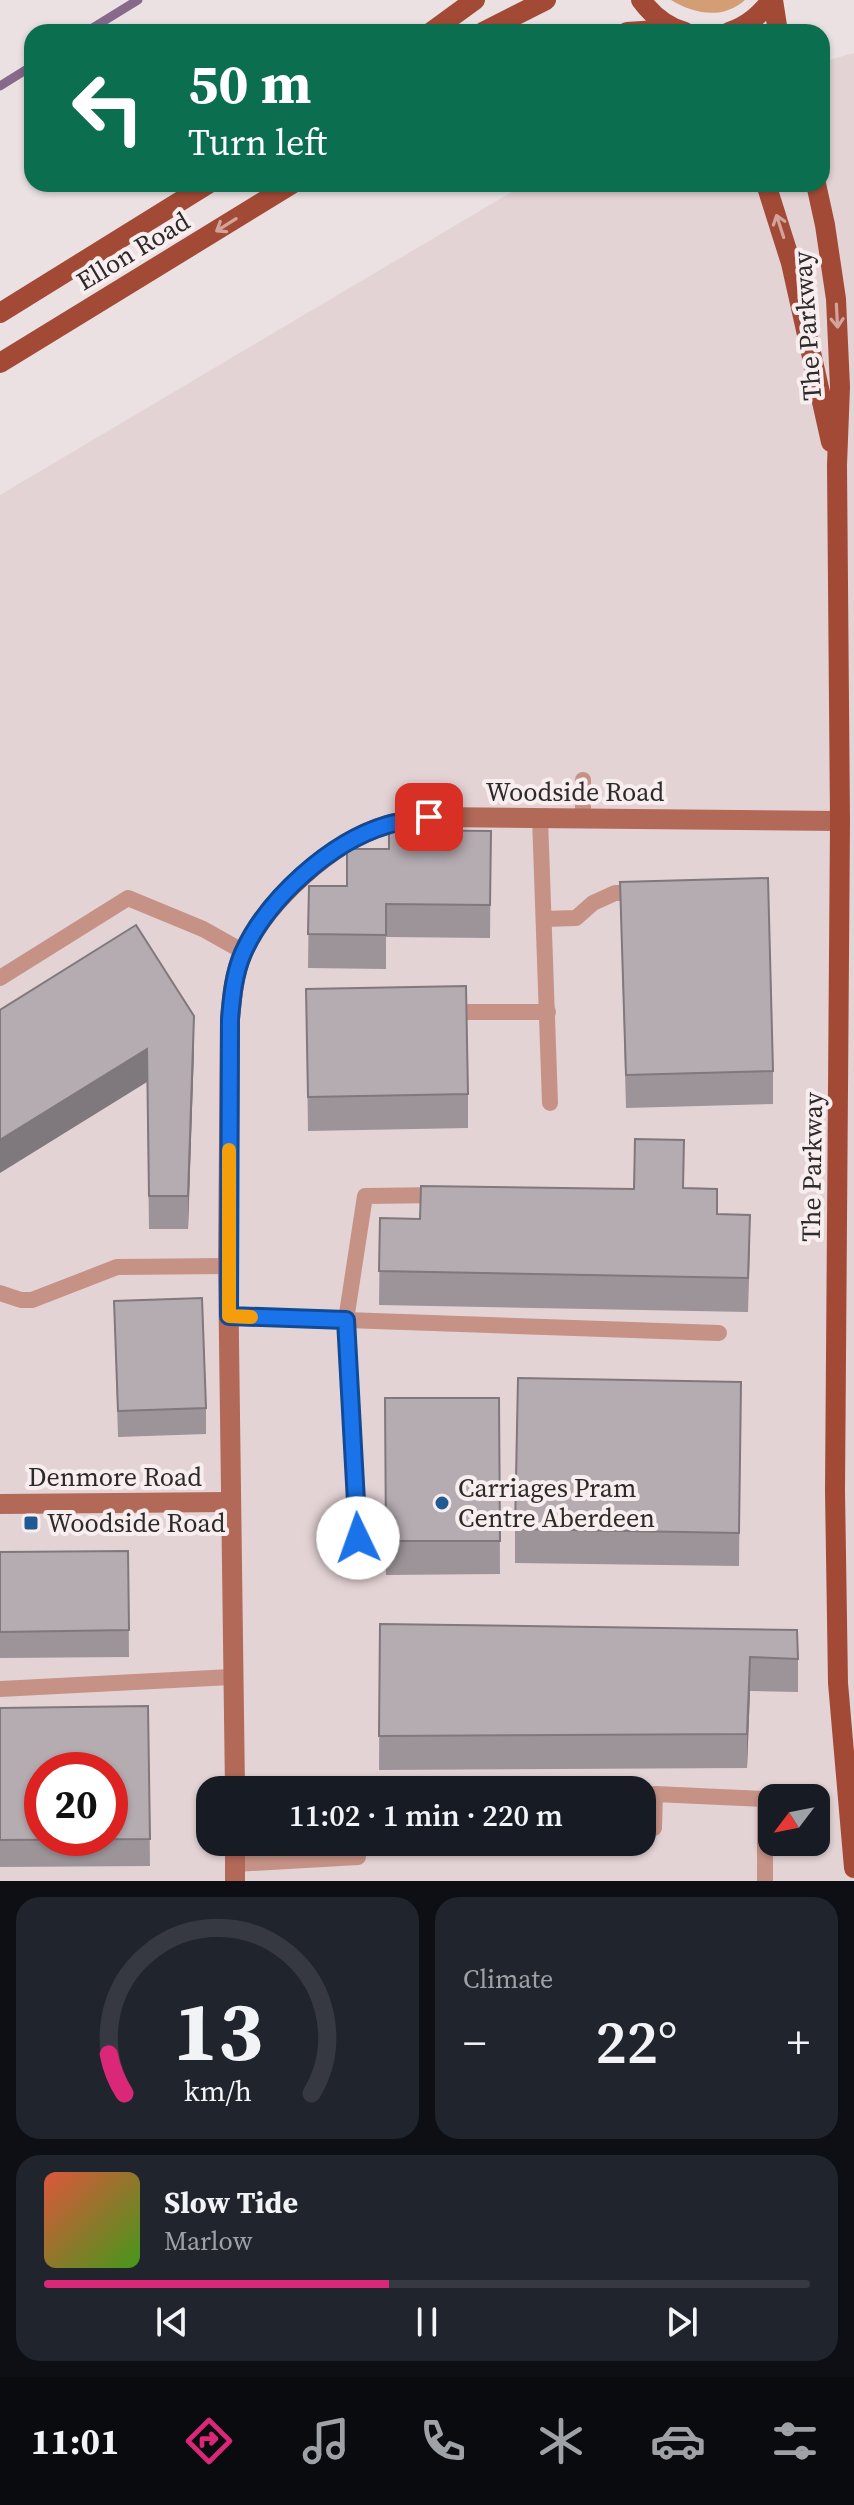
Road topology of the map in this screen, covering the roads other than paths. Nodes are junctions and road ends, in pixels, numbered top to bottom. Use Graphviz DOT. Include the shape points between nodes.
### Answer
graph roads {
  1 [pos="475,0"];
  2 [pos="546,0"];
  3 [pos="641,0"];
  4 [pos="773,0"];
  5 [pos="442,24"];
  6 [pos="499,24"];
  7 [pos="668,24"];
  8 [pos="747,24"];
  9 [pos="777,24"];
  10 [pos="195,192"];
  11 [pos="279,192"];
  12 [pos="769,192"];
  13 [pos="818,192"];
  14 [pos="0,313"];
  15 [pos="0,363"];
  16 [pos="837,465"];
  17 [pos="583,780"];
  18 [pos="540,818"];
  19 [pos="583,818"];
  20 [pos="840,821"];
  21 [pos="659,893"];
  22 [pos="544,919"];
  23 [pos="244,952"];
  24 [pos="0,978"];
  25 [pos="422,1012"];
  26 [pos="548,1012"];
  27 [pos="550,1103"];
  28 [pos="457,1195"];
  29 [pos="228,1266"];
  30 [pos="0,1293"];
  31 [pos="229,1316"];
  32 [pos="346,1320"];
  33 [pos="719,1333"];
  34 [pos="230,1502"];
  35 [pos="0,1504"];
  36 [pos="358,1538"];
  37 [pos="231,1677"];
  38 [pos="0,1689"];
  39 [pos="235,1776"];
  40 [pos="656,1794"];
  41 [pos="358,1856"];
  42 [pos="854,1868"];
  43 [pos="235,1872"];
  44 [pos="765,1881"];
  1 -- 5 [label="main road"];
  2 -- 6 [label="main road"];
  3 -- 7 [label="main road"];
  4 -- 8 [label="main road"];
  4 -- 9 [label="main road"];
  10 -- 14 [label="main road, Ellon Road"];
  11 -- 15 [label="main road, Ellon Road, one-way"];
  16 -- 12 [label="main road, The Parkway, one-way" via="791,263"];
  13 -- 16 [label="main road, The Parkway, one-way" via="836,299"];
  16 -- 20 [label="main road, The Parkway"];
  17 -- 19 [label="lane"];
  18 -- 19 [label="street, Woodside Road"];
  18 -- 22 [label="lane"];
  18 -- 23 [label="street, Woodside Road" via="429,817 367,833 284,891"];
  19 -- 20 [label="street, Woodside Road"];
  20 -- 42 [label="main road, The Parkway" via="838,1683"];
  21 -- 22 [label="lane" via="615,893 576,918"];
  22 -- 26 [label="lane"];
  23 -- 24 [label="lane" via="128,898"];
  23 -- 29 [label="street, Woodside Road" via="233,985 230,1019"];
  25 -- 26 [label="lane"];
  26 -- 27 [label="lane"];
  28 -- 32 [label="lane" via="365,1196"];
  29 -- 30 [label="lane" via="117,1267 32,1300"];
  29 -- 31 [label="street, Woodside Road"];
  31 -- 32 [label="lane"];
  31 -- 34 [label="street, Woodside Road"];
  32 -- 33 [label="lane"];
  32 -- 36 [label="lane"];
  34 -- 35 [label="street, Denmore Road"];
  34 -- 37 [label="street, Woodside Road"];
  37 -- 38 [label="lane"];
  37 -- 39 [label="street, Woodside Road"];
  40 -- 44 [label="lane" via="765,1799"];
  41 -- 43 [label="lane"];
}
